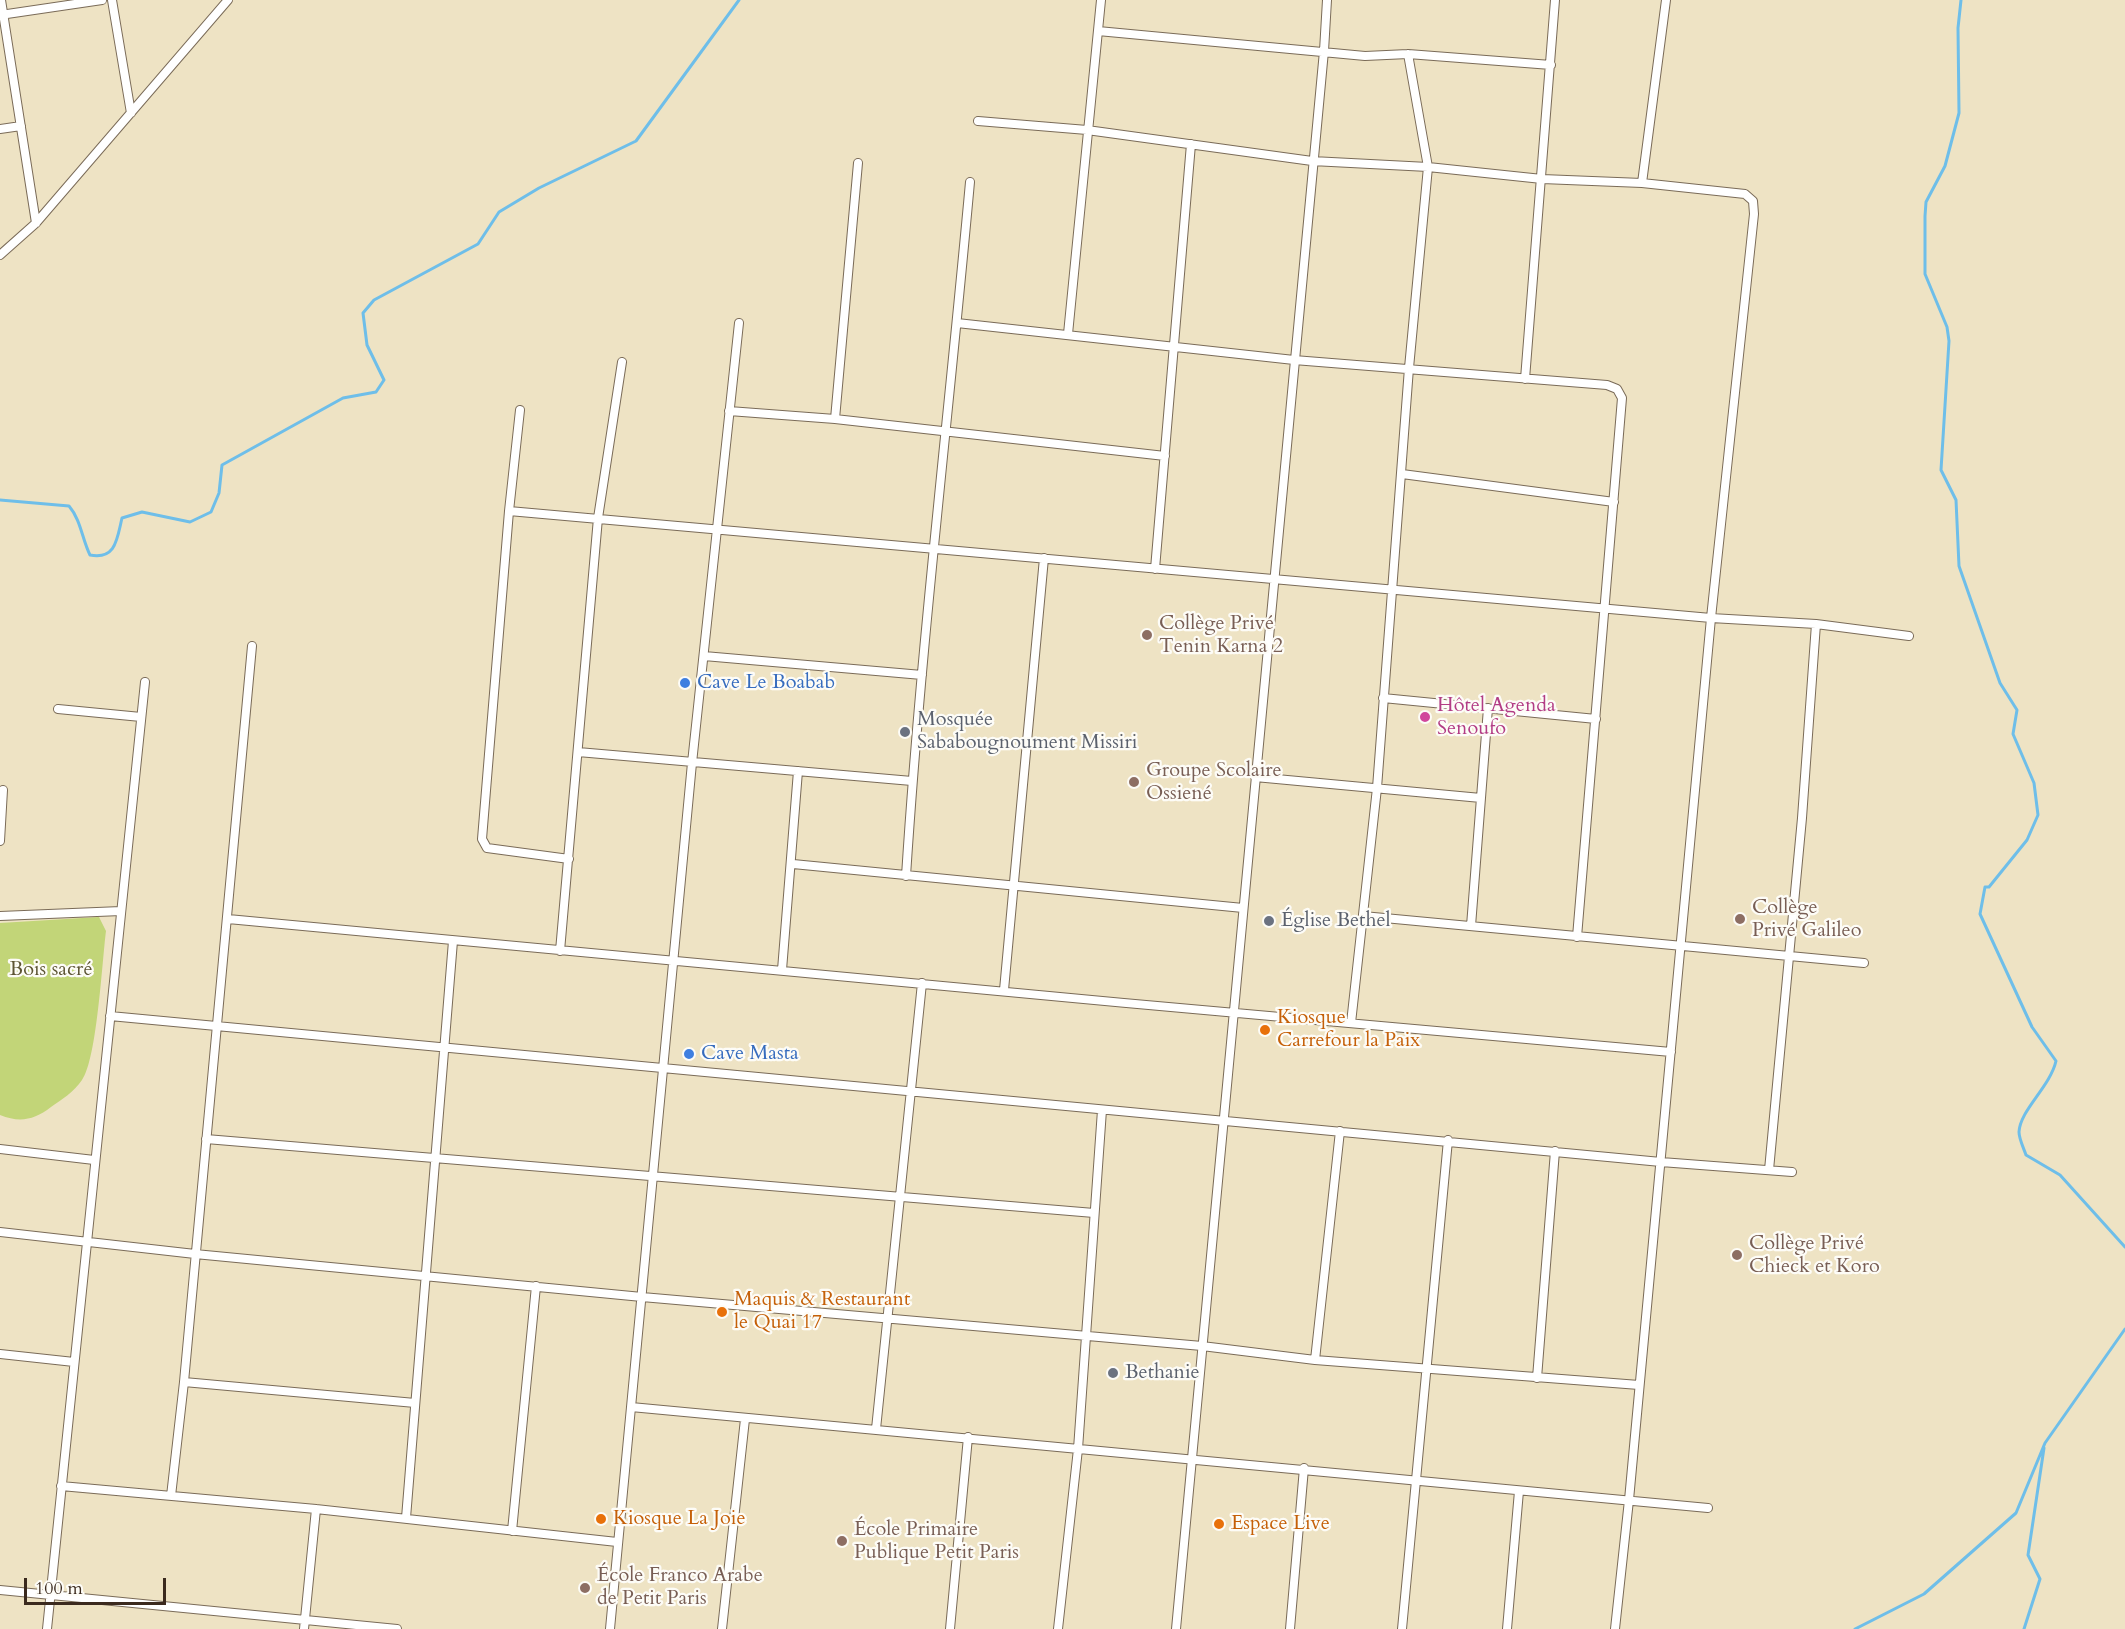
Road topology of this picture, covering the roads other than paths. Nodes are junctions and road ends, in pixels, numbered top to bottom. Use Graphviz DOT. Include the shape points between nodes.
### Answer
graph roads {
  1 [pos="1,0"];
  2 [pos="102,0"];
  3 [pos="112,0"];
  4 [pos="228,0"];
  5 [pos="1101,0"];
  6 [pos="1326,0"];
  7 [pos="1555,0"];
  8 [pos="1666,0"];
  9 [pos="2,15"];
  10 [pos="1098,31"];
  11 [pos="1324,51"];
  12 [pos="1408,54"];
  13 [pos="1551,65"];
  14 [pos="130,114"];
  15 [pos="978,121"];
  16 [pos="21,126"];
  17 [pos="0,129"];
  18 [pos="1087,130"];
  19 [pos="1191,144"];
  20 [pos="1312,161"];
  21 [pos="858,163"];
  22 [pos="1428,167"];
  23 [pos="1542,179"];
  24 [pos="970,182"];
  25 [pos="1642,183"];
  26 [pos="36,224"];
  27 [pos="1,254"];
  28 [pos="739,323"];
  29 [pos="957,323"];
  30 [pos="1068,334"];
  31 [pos="1175,346"];
  32 [pos="1294,360"];
  33 [pos="622,362"];
  34 [pos="1409,368"];
  35 [pos="1525,379"];
  36 [pos="520,410"];
  37 [pos="729,411"];
  38 [pos="835,419"];
  39 [pos="947,434"];
  40 [pos="1165,456"];
  41 [pos="1402,474"];
  42 [pos="1614,502"];
  43 [pos="508,511"];
  44 [pos="598,518"];
  45 [pos="717,529"];
  46 [pos="933,546"];
  47 [pos="1044,558"];
  48 [pos="1155,569"];
  49 [pos="1273,579"];
  50 [pos="1391,589"];
  51 [pos="1606,607"];
  52 [pos="1711,618"];
  53 [pos="1815,624"];
  54 [pos="1909,636"];
  55 [pos="252,646"];
  56 [pos="704,656"];
  57 [pos="922,675"];
  58 [pos="145,682"];
  59 [pos="1383,698"];
  60 [pos="1488,708"];
  61 [pos="58,709"];
  62 [pos="141,717"];
  63 [pos="1596,719"];
  64 [pos="578,752"];
  65 [pos="692,763"];
  66 [pos="798,771"];
  67 [pos="1255,777"];
  68 [pos="912,781"];
  69 [pos="1377,789"];
  70 [pos="3,790"];
  71 [pos="1481,798"];
  72 [pos="0,842"];
  73 [pos="568,859"];
  74 [pos="793,864"];
  75 [pos="906,876"];
  76 [pos="1014,884"];
  77 [pos="1242,908"];
  78 [pos="121,911"];
  79 [pos="0,916"];
  80 [pos="1363,916"];
  81 [pos="228,919"];
  82 [pos="1471,926"];
  83 [pos="1577,937"];
  84 [pos="453,941"];
  85 [pos="1680,945"];
  86 [pos="560,951"];
  87 [pos="1788,955"];
  88 [pos="672,961"];
  89 [pos="1864,963"];
  90 [pos="782,970"];
  91 [pos="922,983"];
  92 [pos="1005,990"];
  93 [pos="1233,1014"];
  94 [pos="110,1016"];
  95 [pos="1352,1023"];
  96 [pos="218,1027"];
  97 [pos="444,1046"];
  98 [pos="1671,1052"];
  99 [pos="663,1068"];
  100 [pos="911,1089"];
  101 [pos="1102,1110"];
  102 [pos="1223,1121"];
  103 [pos="1340,1131"];
  104 [pos="206,1138"];
  105 [pos="1448,1140"];
  106 [pos="0,1149"];
  107 [pos="1555,1151"];
  108 [pos="435,1156"];
  109 [pos="94,1160"];
  110 [pos="1661,1162"];
  111 [pos="1769,1170"];
  112 [pos="1792,1172"];
  113 [pos="654,1177"];
  114 [pos="899,1197"];
  115 [pos="1094,1213"];
  116 [pos="0,1232"];
  117 [pos="85,1241"];
  118 [pos="195,1254"];
  119 [pos="426,1274"];
  120 [pos="536,1286"];
  121 [pos="642,1297"];
  122 [pos="886,1319"];
  123 [pos="1084,1336"];
  124 [pos="1202,1346"];
  125 [pos="0,1354"];
  126 [pos="1315,1360"];
  127 [pos="74,1362"];
  128 [pos="1425,1368"];
  129 [pos="1537,1378"];
  130 [pos="184,1382"];
  131 [pos="1640,1385"];
  132 [pos="415,1403"];
  133 [pos="631,1407"];
  134 [pos="745,1419"];
  135 [pos="876,1429"];
  136 [pos="968,1437"];
  137 [pos="1078,1449"];
  138 [pos="1193,1460"];
  139 [pos="1304,1468"];
  140 [pos="1416,1481"];
  141 [pos="61,1486"];
  142 [pos="1519,1491"];
  143 [pos="171,1496"];
  144 [pos="1629,1500"];
  145 [pos="1708,1508"];
  146 [pos="316,1509"];
  147 [pos="406,1518"];
  148 [pos="512,1531"];
  149 [pos="617,1542"];
  150 [pos="0,1590"];
  151 [pos="51,1596"];
  152 [pos="304,1624"];
  153 [pos="47,1629"];
  154 [pos="398,1629"];
  155 [pos="610,1629"];
  156 [pos="722,1629"];
  157 [pos="950,1629"];
  158 [pos="1058,1629"];
  159 [pos="1176,1629"];
  160 [pos="1290,1629"];
  161 [pos="1402,1629"];
  162 [pos="1507,1629"];
  163 [pos="1615,1629"];
  1 -- 9 [label="street"];
  2 -- 9 [label="street"];
  3 -- 14 [label="street"];
  4 -- 14 [label="street"];
  5 -- 10 [label="street"];
  6 -- 11 [label="street"];
  7 -- 13 [label="street"];
  8 -- 25 [label="street"];
  9 -- 16 [label="street"];
  10 -- 11 [label="street"];
  10 -- 18 [label="street"];
  11 -- 12 [label="street" via="1365,56"];
  11 -- 20 [label="street"];
  12 -- 13 [label="street"];
  12 -- 22 [label="street"];
  13 -- 23 [label="street"];
  14 -- 26 [label="street"];
  15 -- 18 [label="street"];
  16 -- 17 [label="street"];
  16 -- 26 [label="street"];
  18 -- 19 [label="street"];
  18 -- 30 [label="street"];
  19 -- 20 [label="street"];
  19 -- 31 [label="street"];
  20 -- 22 [label="street"];
  20 -- 32 [label="street"];
  21 -- 38 [label="street"];
  22 -- 23 [label="street"];
  22 -- 34 [label="street"];
  23 -- 25 [label="street"];
  23 -- 35 [label="street"];
  24 -- 29 [label="street"];
  25 -- 52 [label="street" via="1745,194 1753,201"];
  26 -- 27 [label="street"];
  28 -- 37 [label="street"];
  29 -- 30 [label="street"];
  29 -- 39 [label="street"];
  30 -- 31 [label="street"];
  31 -- 32 [label="street"];
  31 -- 40 [label="street"];
  32 -- 34 [label="street"];
  32 -- 49 [label="street"];
  33 -- 44 [label="street"];
  34 -- 35 [label="street"];
  34 -- 41 [label="street"];
  35 -- 42 [label="street" via="1617,389 1622,399"];
  36 -- 43 [label="street"];
  37 -- 38 [label="street"];
  37 -- 45 [label="street"];
  38 -- 39 [label="street"];
  39 -- 40 [label="street"];
  39 -- 46 [label="street"];
  40 -- 48 [label="street"];
  41 -- 42 [label="street"];
  41 -- 50 [label="street"];
  42 -- 51 [label="street"];
  43 -- 44 [label="street"];
  43 -- 73 [label="street" via="482,839 487,848"];
  44 -- 45 [label="street"];
  44 -- 64 [label="street"];
  45 -- 46 [label="street"];
  45 -- 56 [label="street"];
  46 -- 47 [label="street"];
  46 -- 57 [label="street"];
  47 -- 48 [label="street"];
  47 -- 76 [label="street"];
  48 -- 49 [label="street"];
  49 -- 50 [label="street"];
  49 -- 67 [label="street"];
  50 -- 51 [label="street"];
  50 -- 59 [label="street"];
  51 -- 52 [label="street"];
  51 -- 63 [label="street"];
  52 -- 53 [label="street"];
  52 -- 85 [label="street"];
  53 -- 54 [label="street"];
  53 -- 87 [label="street"];
  55 -- 81 [label="street"];
  56 -- 57 [label="street"];
  56 -- 65 [label="street"];
  57 -- 68 [label="street"];
  58 -- 62 [label="street"];
  59 -- 60 [label="street"];
  59 -- 69 [label="street"];
  60 -- 63 [label="street"];
  60 -- 71 [label="street"];
  61 -- 62 [label="street"];
  62 -- 78 [label="street"];
  63 -- 83 [label="street"];
  64 -- 65 [label="street"];
  64 -- 73 [label="street"];
  65 -- 66 [label="street"];
  65 -- 88 [label="street"];
  66 -- 68 [label="street"];
  66 -- 74 [label="street"];
  67 -- 69 [label="street"];
  67 -- 77 [label="street"];
  68 -- 75 [label="street"];
  69 -- 71 [label="street"];
  69 -- 80 [label="street"];
  70 -- 72 [label="street"];
  71 -- 82 [label="street"];
  73 -- 86 [label="street"];
  74 -- 75 [label="street"];
  74 -- 90 [label="street"];
  75 -- 76 [label="street"];
  76 -- 77 [label="street"];
  76 -- 92 [label="street"];
  77 -- 93 [label="street"];
  78 -- 79 [label="street"];
  78 -- 94 [label="street"];
  80 -- 82 [label="street"];
  80 -- 95 [label="street"];
  81 -- 84 [label="street"];
  81 -- 96 [label="street"];
  82 -- 83 [label="street"];
  83 -- 85 [label="street"];
  84 -- 86 [label="street"];
  84 -- 97 [label="street"];
  85 -- 87 [label="street"];
  85 -- 98 [label="street"];
  86 -- 88 [label="street"];
  87 -- 89 [label="street"];
  87 -- 111 [label="street"];
  88 -- 90 [label="street"];
  88 -- 99 [label="street"];
  90 -- 91 [label="street"];
  91 -- 92 [label="street"];
  91 -- 100 [label="street"];
  92 -- 93 [label="street"];
  93 -- 95 [label="street"];
  93 -- 102 [label="street"];
  94 -- 96 [label="street"];
  94 -- 109 [label="street"];
  95 -- 98 [label="street"];
  96 -- 97 [label="street"];
  96 -- 104 [label="street"];
  97 -- 99 [label="street"];
  97 -- 108 [label="street"];
  98 -- 110 [label="street"];
  99 -- 100 [label="street"];
  99 -- 113 [label="street"];
  100 -- 101 [label="street"];
  100 -- 114 [label="street"];
  101 -- 102 [label="street"];
  101 -- 115 [label="street"];
  102 -- 103 [label="street"];
  102 -- 124 [label="street"];
  103 -- 105 [label="street"];
  103 -- 126 [label="street"];
  104 -- 108 [label="street"];
  104 -- 118 [label="street"];
  105 -- 107 [label="street"];
  105 -- 128 [label="street"];
  106 -- 109 [label="street"];
  107 -- 110 [label="street"];
  107 -- 129 [label="street"];
  108 -- 113 [label="street"];
  108 -- 119 [label="street"];
  109 -- 117 [label="street"];
  110 -- 111 [label="street"];
  110 -- 131 [label="street"];
  111 -- 112 [label="street"];
  113 -- 114 [label="street"];
  113 -- 121 [label="street"];
  114 -- 115 [label="street"];
  114 -- 122 [label="street"];
  115 -- 123 [label="street"];
  116 -- 117 [label="street"];
  117 -- 118 [label="street"];
  117 -- 127 [label="street"];
  118 -- 119 [label="street"];
  118 -- 130 [label="street"];
  119 -- 120 [label="street"];
  119 -- 132 [label="street"];
  120 -- 121 [label="street"];
  120 -- 148 [label="street"];
  121 -- 122 [label="street"];
  121 -- 133 [label="street"];
  122 -- 123 [label="street"];
  122 -- 135 [label="street"];
  123 -- 124 [label="street"];
  123 -- 137 [label="street"];
  124 -- 126 [label="street"];
  124 -- 138 [label="street"];
  125 -- 127 [label="street"];
  126 -- 128 [label="street"];
  127 -- 141 [label="street"];
  128 -- 129 [label="street"];
  128 -- 140 [label="street"];
  129 -- 131 [label="street"];
  130 -- 132 [label="street"];
  130 -- 143 [label="street"];
  131 -- 144 [label="street"];
  132 -- 147 [label="street"];
  133 -- 134 [label="street"];
  133 -- 149 [label="street"];
  134 -- 135 [label="street"];
  134 -- 156 [label="street"];
  135 -- 136 [label="street"];
  136 -- 137 [label="street"];
  136 -- 157 [label="street"];
  137 -- 138 [label="street"];
  137 -- 158 [label="street"];
  138 -- 139 [label="street"];
  138 -- 159 [label="street"];
  139 -- 140 [label="street"];
  139 -- 160 [label="street"];
  140 -- 142 [label="street"];
  140 -- 161 [label="street"];
  141 -- 143 [label="street"];
  141 -- 151 [label="street"];
  142 -- 144 [label="street"];
  142 -- 162 [label="street"];
  143 -- 146 [label="street"];
  144 -- 145 [label="street"];
  144 -- 163 [label="street"];
  146 -- 147 [label="street"];
  146 -- 152 [label="street"];
  147 -- 148 [label="street"];
  148 -- 149 [label="street"];
  149 -- 155 [label="street"];
  150 -- 151 [label="street"];
  151 -- 152 [label="street"];
  151 -- 153 [label="street"];
  152 -- 154 [label="street"];
}
